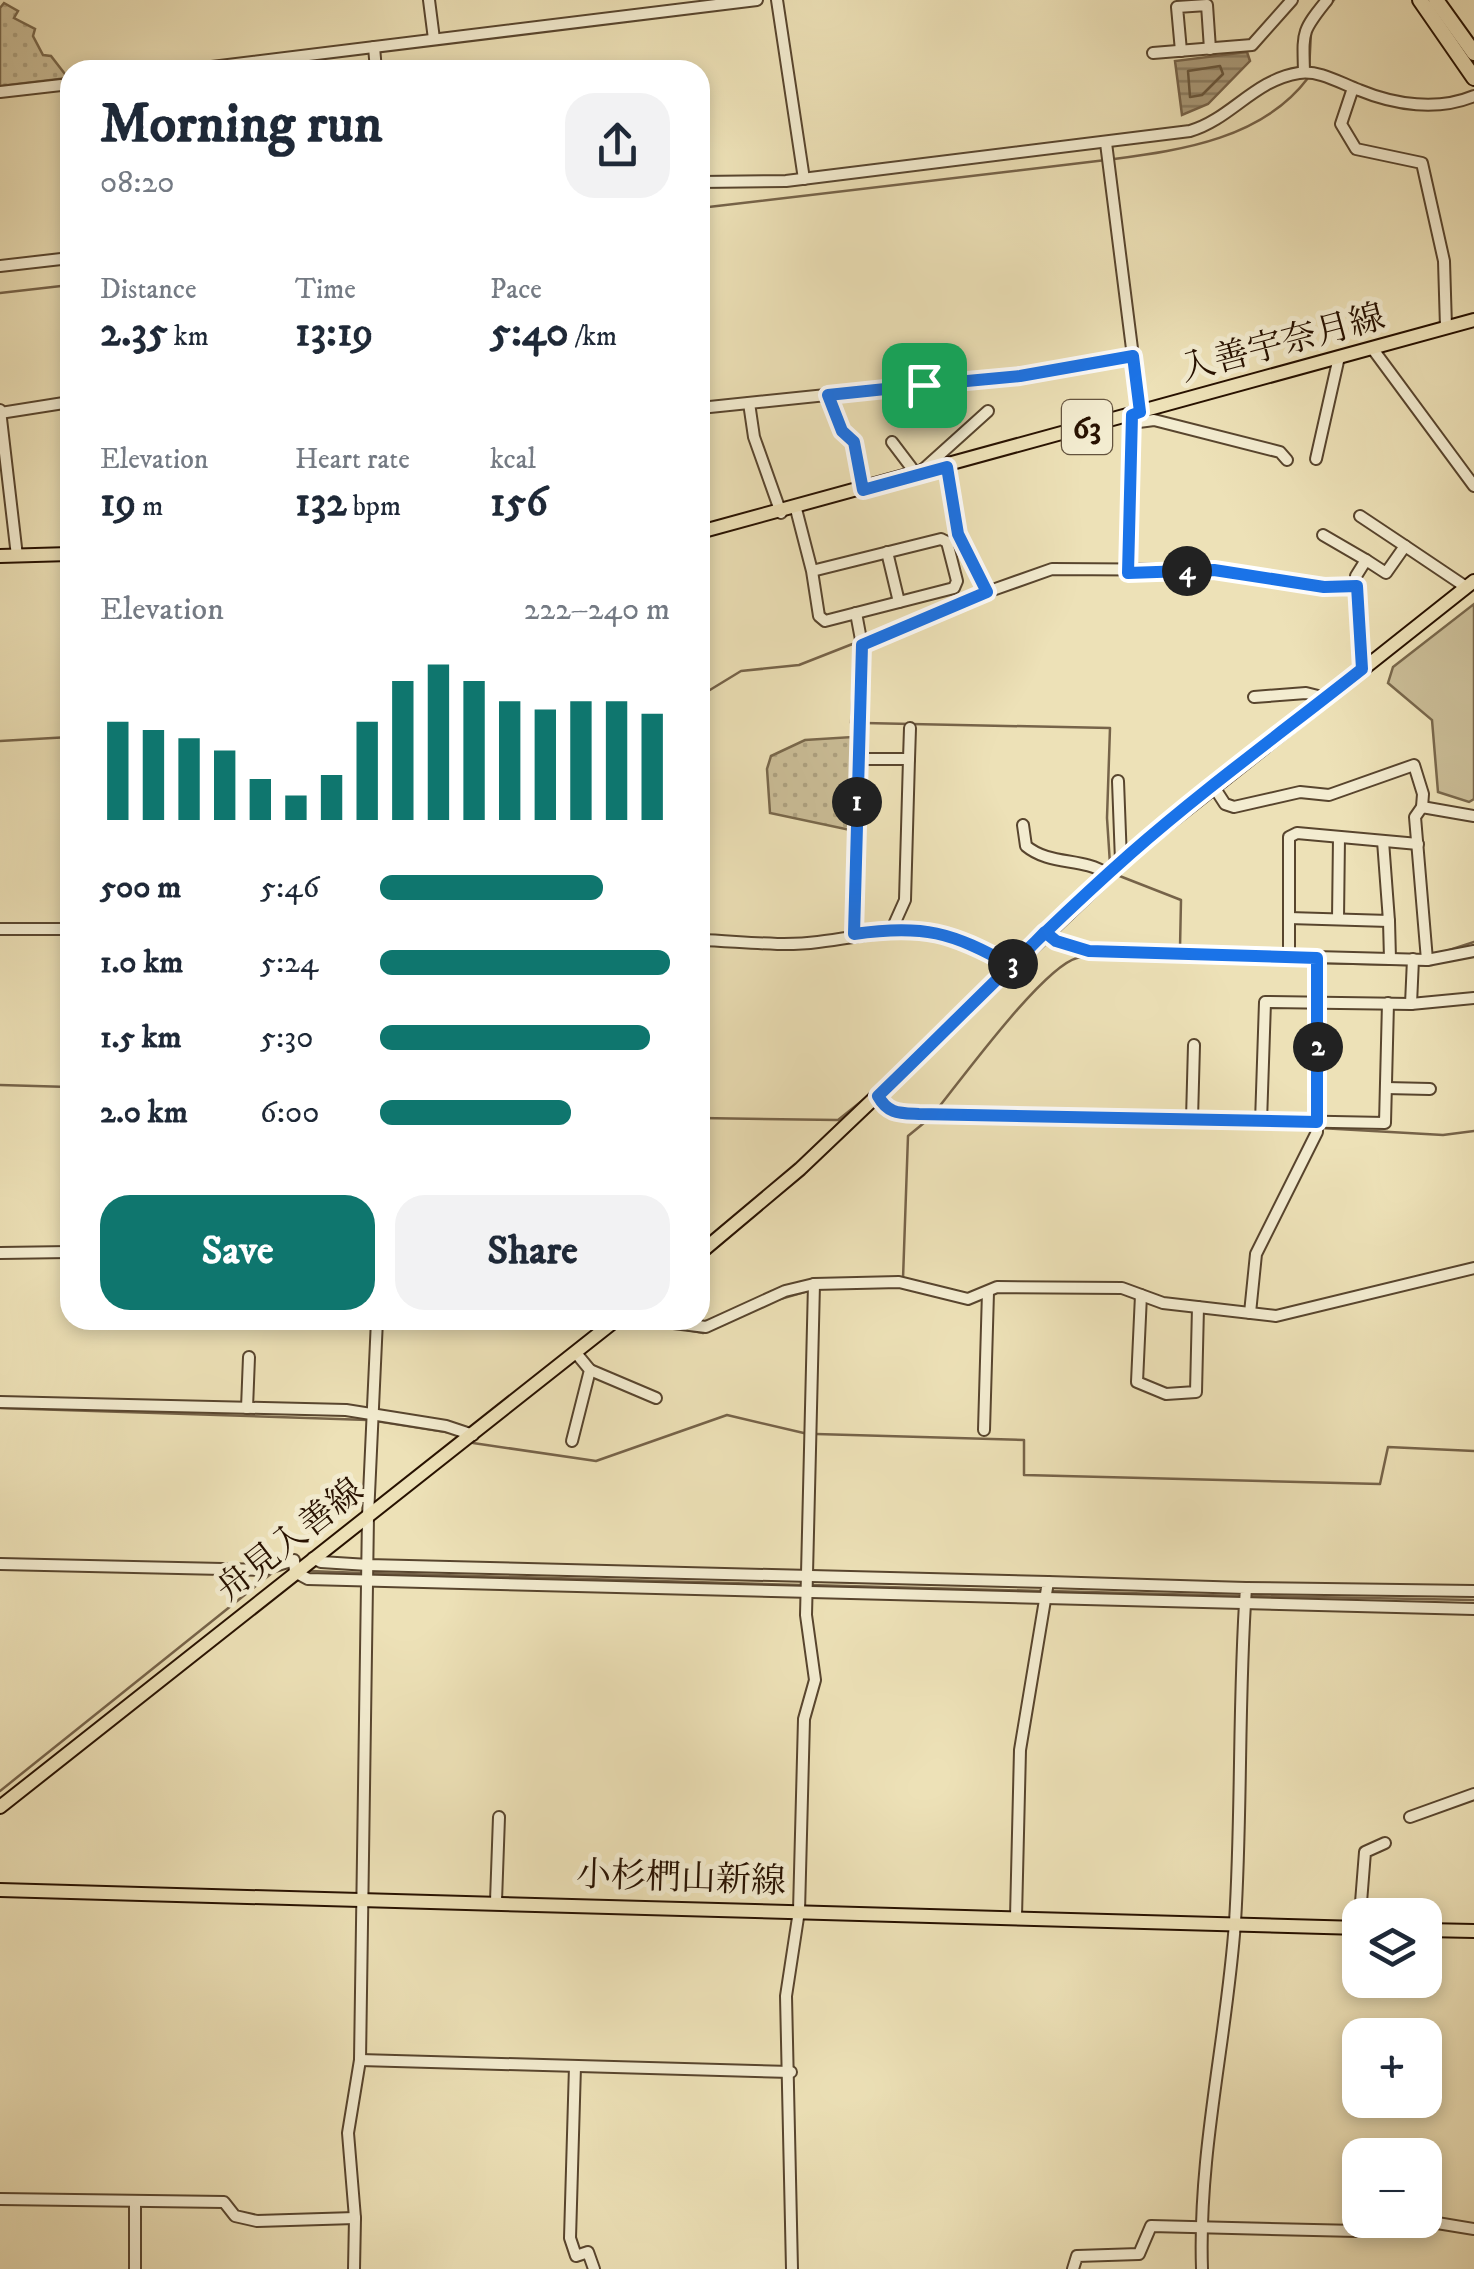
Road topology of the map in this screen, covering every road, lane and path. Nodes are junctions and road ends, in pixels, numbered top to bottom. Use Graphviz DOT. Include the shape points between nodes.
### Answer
graph roads {
  1 [pos="429,0"];
  2 [pos="757,0"];
  3 [pos="777,0"];
  4 [pos="1292,0"];
  5 [pos="1327,0"];
  6 [pos="1428,1"];
  7 [pos="434,38"];
  8 [pos="374,47"];
  9 [pos="1210,48"];
  10 [pos="1181,51"];
  11 [pos="1153,53"];
  12 [pos="1474,53"];
  13 [pos="268,60"];
  14 [pos="375,60"];
  15 [pos="1304,72"];
  16 [pos="1474,78"];
  17 [pos="60,85"];
  18 [pos="1353,88"];
  19 [pos="0,92"];
  20 [pos="1474,96"];
  21 [pos="1106,142"];
  22 [pos="804,179"];
  23 [pos="710,182"];
  24 [pos="60,259"];
  25 [pos="0,266"];
  26 [pos="1474,320"];
  27 [pos="1446,327"];
  28 [pos="1372,348"];
  29 [pos="1133,356"];
  30 [pos="1340,357"];
  31 [pos="828,395"];
  32 [pos="60,403"];
  33 [pos="749,403"];
  34 [pos="710,407"];
  35 [pos="988,411"];
  36 [pos="0,412"];
  37 [pos="1134,417"];
  38 [pos="892,442"];
  39 [pos="1316,459"];
  40 [pos="1287,460"];
  41 [pos="947,467"];
  42 [pos="917,475"];
  43 [pos="1474,486"];
  44 [pos="863,490"];
  45 [pos="796,509"];
  46 [pos="781,513"];
  47 [pos="1360,516"];
  48 [pos="710,530"];
  49 [pos="1323,535"];
  50 [pos="1404,546"];
  51 [pos="888,552"];
  52 [pos="60,554"];
  53 [pos="0,556"];
  54 [pos="17,556"];
  55 [pos="1366,560"];
  56 [pos="812,570"];
  57 [pos="1128,573"];
  58 [pos="1470,584"];
  59 [pos="1357,586"];
  60 [pos="987,592"];
  61 [pos="899,602"];
  62 [pos="856,613"];
  63 [pos="862,645"];
  64 [pos="1362,669"];
  65 [pos="1254,697"];
  66 [pos="1326,698"];
  67 [pos="910,728"];
  68 [pos="858,759"];
  69 [pos="909,759"];
  70 [pos="1118,781"];
  71 [pos="1214,787"];
  72 [pos="1422,807"];
  73 [pos="1474,816"];
  74 [pos="1023,825"];
  75 [pos="1339,837"];
  76 [pos="1383,841"];
  77 [pos="1418,844"];
  78 [pos="1122,862"];
  79 [pos="1108,874"];
  80 [pos="1289,918"];
  81 [pos="1338,920"];
  82 [pos="1389,921"];
  83 [pos="0,928"];
  84 [pos="60,929"];
  85 [pos="892,929"];
  86 [pos="1045,932"];
  87 [pos="854,934"];
  88 [pos="710,940"];
  89 [pos="1474,950"];
  90 [pos="1289,956"];
  91 [pos="1317,958"];
  92 [pos="1390,959"];
  93 [pos="1413,959"];
  94 [pos="1427,960"];
  95 [pos="1012,966"];
  96 [pos="1474,998"];
  97 [pos="1318,1003"];
  98 [pos="1388,1003"];
  99 [pos="1412,1004"];
  100 [pos="1194,1044"];
  101 [pos="1386,1088"];
  102 [pos="1430,1090"];
  103 [pos="878,1096"];
  104 [pos="1192,1120"];
  105 [pos="1261,1122"];
  106 [pos="1317,1122"];
  107 [pos="710,1244"];
  108 [pos="60,1252"];
  109 [pos="0,1253"];
  110 [pos="1474,1268"];
  111 [pos="814,1284"];
  112 [pos="988,1292"];
  113 [pos="1141,1295"];
  114 [pos="1198,1308"];
  115 [pos="1250,1313"];
  116 [pos="710,1325"];
  117 [pos="377,1330"];
  118 [pos="604,1330"];
  119 [pos="576,1353"];
  120 [pos="249,1357"];
  121 [pos="590,1370"];
  122 [pos="656,1398"];
  123 [pos="0,1402"];
  124 [pos="247,1408"];
  125 [pos="375,1415"];
  126 [pos="984,1430"];
  127 [pos="473,1435"];
  128 [pos="572,1441"];
  129 [pos="368,1516"];
  130 [pos="313,1558"];
  131 [pos="0,1564"];
  132 [pos="295,1572"];
  133 [pos="368,1573"];
  134 [pos="807,1578"];
  135 [pos="1048,1582"];
  136 [pos="1246,1588"];
  137 [pos="1474,1591"];
  138 [pos="806,1593"];
  139 [pos="1047,1599"];
  140 [pos="1244,1604"];
  141 [pos="1474,1610"];
  142 [pos="1474,1794"];
  143 [pos="0,1806"];
  144 [pos="499,1817"];
  145 [pos="1410,1817"];
  146 [pos="1385,1843"];
  147 [pos="0,1890"];
  148 [pos="364,1897"];
  149 [pos="1362,1898"];
  150 [pos="496,1901"];
  151 [pos="799,1911"];
  152 [pos="1016,1918"];
  153 [pos="1235,1925"];
  154 [pos="1342,1928"];
  155 [pos="1442,1930"];
  156 [pos="1474,1931"];
  157 [pos="360,2060"];
  158 [pos="575,2066"];
  159 [pos="791,2072"];
  160 [pos="0,2199"];
  161 [pos="135,2200"];
  162 [pos="356,2218"];
  163 [pos="1200,2226"];
  164 [pos="1474,2229"];
  165 [pos="135,2269"];
  166 [pos="354,2269"];
  167 [pos="594,2269"];
  168 [pos="792,2269"];
  169 [pos="1074,2269"];
  170 [pos="1202,2269"];
  1 -- 7 [label="street"];
  2 -- 7 [label="street"];
  3 -- 22 [label="street"];
  4 -- 9 [label="street" via="1252,46"];
  5 -- 15 [label="street" via="1306,22"];
  6 -- 12 [label="highway"];
  6 -- 16 [label="highway"];
  7 -- 8 [label="street"];
  8 -- 13 [label="street"];
  8 -- 14 [label="street"];
  9 -- 10 [label="street"];
  9 -- 10 [label="street" via="1207,5 1192,6 1178,8"];
  10 -- 11 [label="street"];
  15 -- 18 [label="street"];
  15 -- 21 [label="street" via="1250,92 1211,124"];
  17 -- 19 [label="street"];
  18 -- 20 [label="street" via="1430,105"];
  18 -- 27 [label="street" via="1341,124 1356,150 1422,163 1444,261"];
  21 -- 22 [label="street"];
  21 -- 29 [label="street"];
  22 -- 23 [label="street"];
  24 -- 25 [label="street"];
  26 -- 27 [label="main road, 入善宇奈月線 / 63"];
  27 -- 28 [label="main road, 入善宇奈月線 / 63"];
  28 -- 30 [label="main road, 入善宇奈月線 / 63"];
  28 -- 43 [label="street"];
  29 -- 31 [label="street" via="1020,376"];
  29 -- 37 [label="street"];
  30 -- 37 [label="main road, 入善宇奈月線 / 63"];
  30 -- 39 [label="street"];
  31 -- 33 [label="street"];
  31 -- 44 [label="street" via="842,431 854,442"];
  32 -- 36 [label="street"];
  33 -- 34 [label="street"];
  33 -- 46 [label="street"];
  35 -- 42 [label="street"];
  36 -- 54 [label="street"];
  37 -- 40 [label="street" via="1280,452"];
  37 -- 41 [label="main road, 入善宇奈月線 / 63"];
  37 -- 57 [label="street"];
  38 -- 42 [label="street"];
  41 -- 42 [label="main road, 入善宇奈月線 / 63"];
  41 -- 60 [label="street" via="958,534"];
  42 -- 44 [label="main road, 入善宇奈月線 / 63"];
  44 -- 45 [label="main road, 入善宇奈月線 / 63"];
  45 -- 46 [label="main road, 入善宇奈月線 / 63"];
  45 -- 56 [label="street"];
  46 -- 48 [label="main road, 入善宇奈月線 / 63"];
  47 -- 50 [label="street"];
  49 -- 55 [label="street"];
  50 -- 55 [label="street" via="1386,573"];
  50 -- 58 [label="street"];
  51 -- 56 [label="street"];
  51 -- 61 [label="street"];
  51 -- 61 [label="street" via="941,539 957,581 954,588"];
  52 -- 54 [label="main road"];
  53 -- 54 [label="main road"];
  55 -- 59 [label="street"];
  56 -- 62 [label="street" via="819,616 825,621"];
  57 -- 59 [label="street" via="1214,570"];
  57 -- 60 [label="street" via="1038,571"];
  58 -- 64 [label="main road"];
  59 -- 64 [label="street"];
  60 -- 63 [label="street"];
  61 -- 62 [label="street"];
  62 -- 63 [label="street"];
  63 -- 68 [label="street"];
  64 -- 66 [label="main road"];
  65 -- 66 [label="street"];
  66 -- 71 [label="main road"];
  67 -- 69 [label="street"];
  68 -- 69 [label="street"];
  68 -- 87 [label="street"];
  69 -- 85 [label="street" via="906,900"];
  70 -- 78 [label="street"];
  71 -- 72 [label="street" via="1234,807 1300,792 1329,795 1414,765"];
  71 -- 78 [label="main road"];
  72 -- 73 [label="street"];
  72 -- 77 [label="street" via="1415,817"];
  74 -- 79 [label="street" via="1026,846 1039,857"];
  75 -- 76 [label="street"];
  75 -- 80 [label="street" via="1289,837"];
  75 -- 81 [label="street"];
  76 -- 77 [label="street"];
  76 -- 82 [label="street"];
  77 -- 94 [label="street"];
  78 -- 79 [label="main road"];
  79 -- 86 [label="main road"];
  80 -- 81 [label="street"];
  80 -- 90 [label="street"];
  81 -- 82 [label="street"];
  82 -- 92 [label="street"];
  83 -- 84 [label="street"];
  85 -- 87 [label="street"];
  85 -- 95 [label="street" via="947,934"];
  86 -- 90 [label="street" via="1089,951"];
  86 -- 95 [label="main road"];
  87 -- 88 [label="street" via="816,942"];
  89 -- 94 [label="street"];
  90 -- 91 [label="street"];
  91 -- 92 [label="street"];
  91 -- 97 [label="street"];
  92 -- 93 [label="street"];
  93 -- 94 [label="street"];
  93 -- 99 [label="street"];
  95 -- 103 [label="main road"];
  96 -- 99 [label="street"];
  97 -- 98 [label="street"];
  97 -- 105 [label="street" via="1265,1002"];
  97 -- 106 [label="street"];
  98 -- 99 [label="street"];
  98 -- 101 [label="street"];
  100 -- 104 [label="street"];
  101 -- 102 [label="street"];
  101 -- 106 [label="street" via="1385,1123"];
  103 -- 104 [label="street" via="894,1112"];
  103 -- 107 [label="main road"];
  104 -- 105 [label="street"];
  105 -- 106 [label="street"];
  106 -- 115 [label="street" via="1256,1254"];
  108 -- 109 [label="street"];
  110 -- 115 [label="street" via="1294,1314"];
  111 -- 112 [label="street" via="899,1282 968,1300"];
  111 -- 116 [label="street"];
  111 -- 134 [label="street"];
  112 -- 113 [label="street" via="997,1286 1122,1288"];
  112 -- 126 [label="street"];
  113 -- 114 [label="street"];
  113 -- 114 [label="street" via="1138,1382 1166,1394 1196,1392"];
  114 -- 115 [label="street"];
  117 -- 125 [label="street"];
  118 -- 119 [label="main road, 舟見入善線"];
  119 -- 121 [label="street"];
  119 -- 127 [label="main road, 舟見入善線"];
  120 -- 124 [label="street"];
  121 -- 122 [label="street"];
  121 -- 128 [label="street"];
  123 -- 124 [label="street"];
  124 -- 125 [label="street"];
  125 -- 127 [label="street"];
  125 -- 129 [label="street"];
  127 -- 129 [label="main road, 舟見入善線"];
  129 -- 130 [label="main road, 舟見入善線"];
  129 -- 133 [label="street"];
  130 -- 132 [label="main road, 舟見入善線"];
  130 -- 133 [label="street"];
  131 -- 132 [label="street" via="262,1570 294,1560"];
  132 -- 133 [label="street" via="308,1580"];
  132 -- 143 [label="main road, 舟見入善線"];
  133 -- 134 [label="street"];
  133 -- 138 [label="street"];
  133 -- 148 [label="street"];
  134 -- 135 [label="street"];
  134 -- 138 [label="street"];
  135 -- 136 [label="street"];
  135 -- 139 [label="street"];
  136 -- 137 [label="street"];
  136 -- 140 [label="street"];
  138 -- 139 [label="street"];
  138 -- 151 [label="street" via="816,1664 804,1719"];
  139 -- 140 [label="street"];
  139 -- 152 [label="street" via="1020,1750"];
  140 -- 141 [label="street"];
  140 -- 153 [label="street"];
  142 -- 145 [label="street"];
  144 -- 150 [label="street"];
  146 -- 149 [label="street" via="1366,1852"];
  147 -- 148 [label="main road, 小杉椚山新線"];
  148 -- 150 [label="main road, 小杉椚山新線"];
  148 -- 157 [label="street"];
  150 -- 151 [label="main road, 小杉椚山新線"];
  151 -- 152 [label="main road, 小杉椚山新線"];
  151 -- 159 [label="street" via="786,1996"];
  152 -- 153 [label="main road, 小杉椚山新線"];
  153 -- 154 [label="main road, 小杉椚山新線"];
  153 -- 163 [label="street"];
  155 -- 156 [label="main road"];
  157 -- 158 [label="street"];
  157 -- 162 [label="street" via="348,2133"];
  158 -- 159 [label="street"];
  158 -- 167 [label="street" via="570,2238 576,2256 588,2252"];
  159 -- 168 [label="street"];
  160 -- 161 [label="street"];
  161 -- 162 [label="street" via="224,2202 235,2216 256,2221"];
  161 -- 165 [label="street"];
  162 -- 166 [label="street"];
  163 -- 164 [label="street" via="1357,2231 1425,2221"];
  163 -- 169 [label="street" via="1151,2226 1139,2254 1088,2252 1077,2256"];
  163 -- 170 [label="street"];
}
